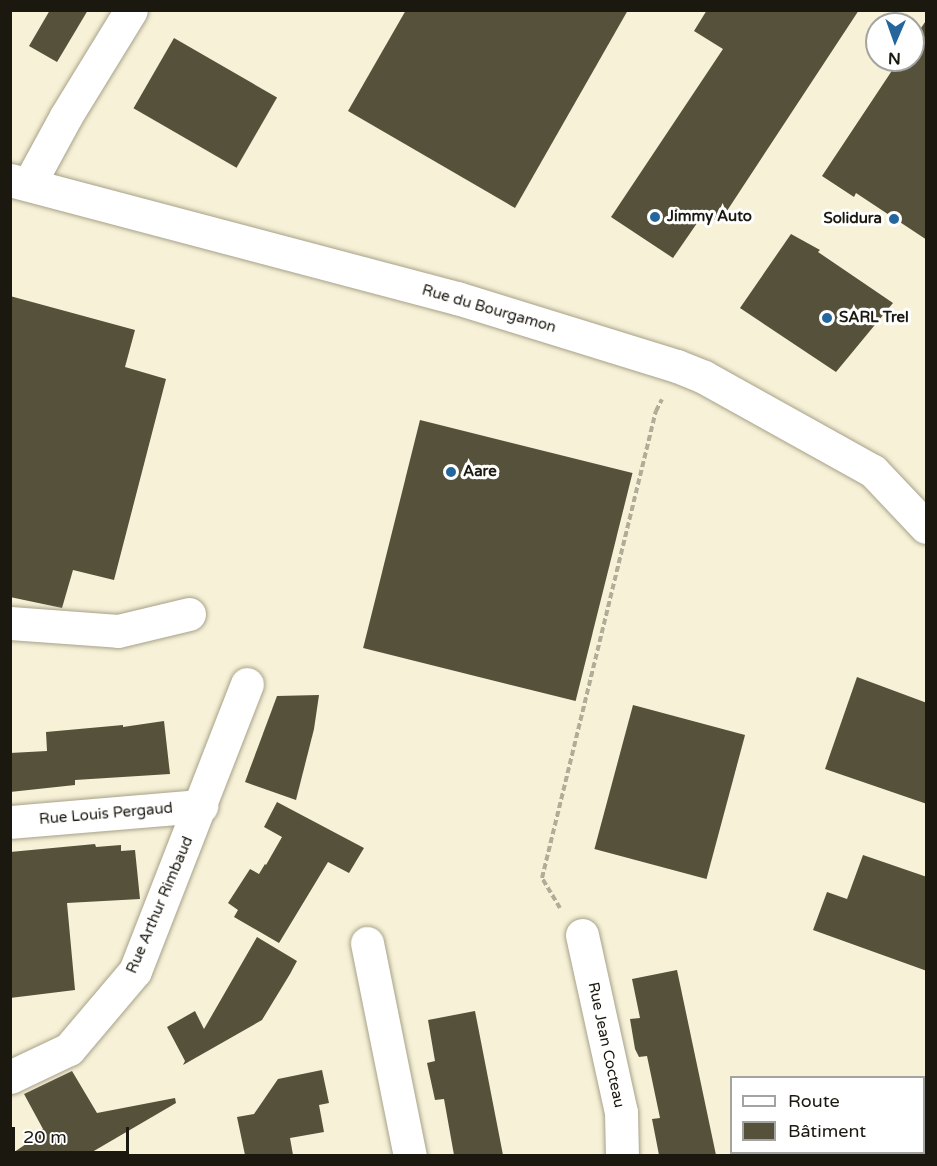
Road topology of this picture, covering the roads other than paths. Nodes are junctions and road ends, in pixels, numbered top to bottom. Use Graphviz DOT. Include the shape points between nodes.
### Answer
graph roads {
  1 [pos="131,10"];
  2 [pos="20,182"];
  3 [pos="927,526"];
  4 [pos="189,614"];
  5 [pos="10,623"];
  6 [pos="247,684"];
  7 [pos="201,806"];
  8 [pos="10,822"];
  9 [pos="582,935"];
  10 [pos="367,943"];
  11 [pos="10,1077"];
  12 [pos="410,1155"];
  13 [pos="622,1155"];
  1 -- 2 [label="street"];
  2 -- 3 [label="street, Rue du Bourgamon" via="457,298 677,366 704,377 873,471"];
  4 -- 5 [label="street" via="118,631"];
  6 -- 7 [label="street, Rue Arthur Rimbaud"];
  7 -- 8 [label="street, Rue Louis Pergaud"];
  7 -- 11 [label="street, Rue Arthur Rimbaud" via="135,971 69,1049"];
  9 -- 13 [label="street, Rue Jean Cocteau" via="621,1112"];
  10 -- 12 [label="street"];
}
